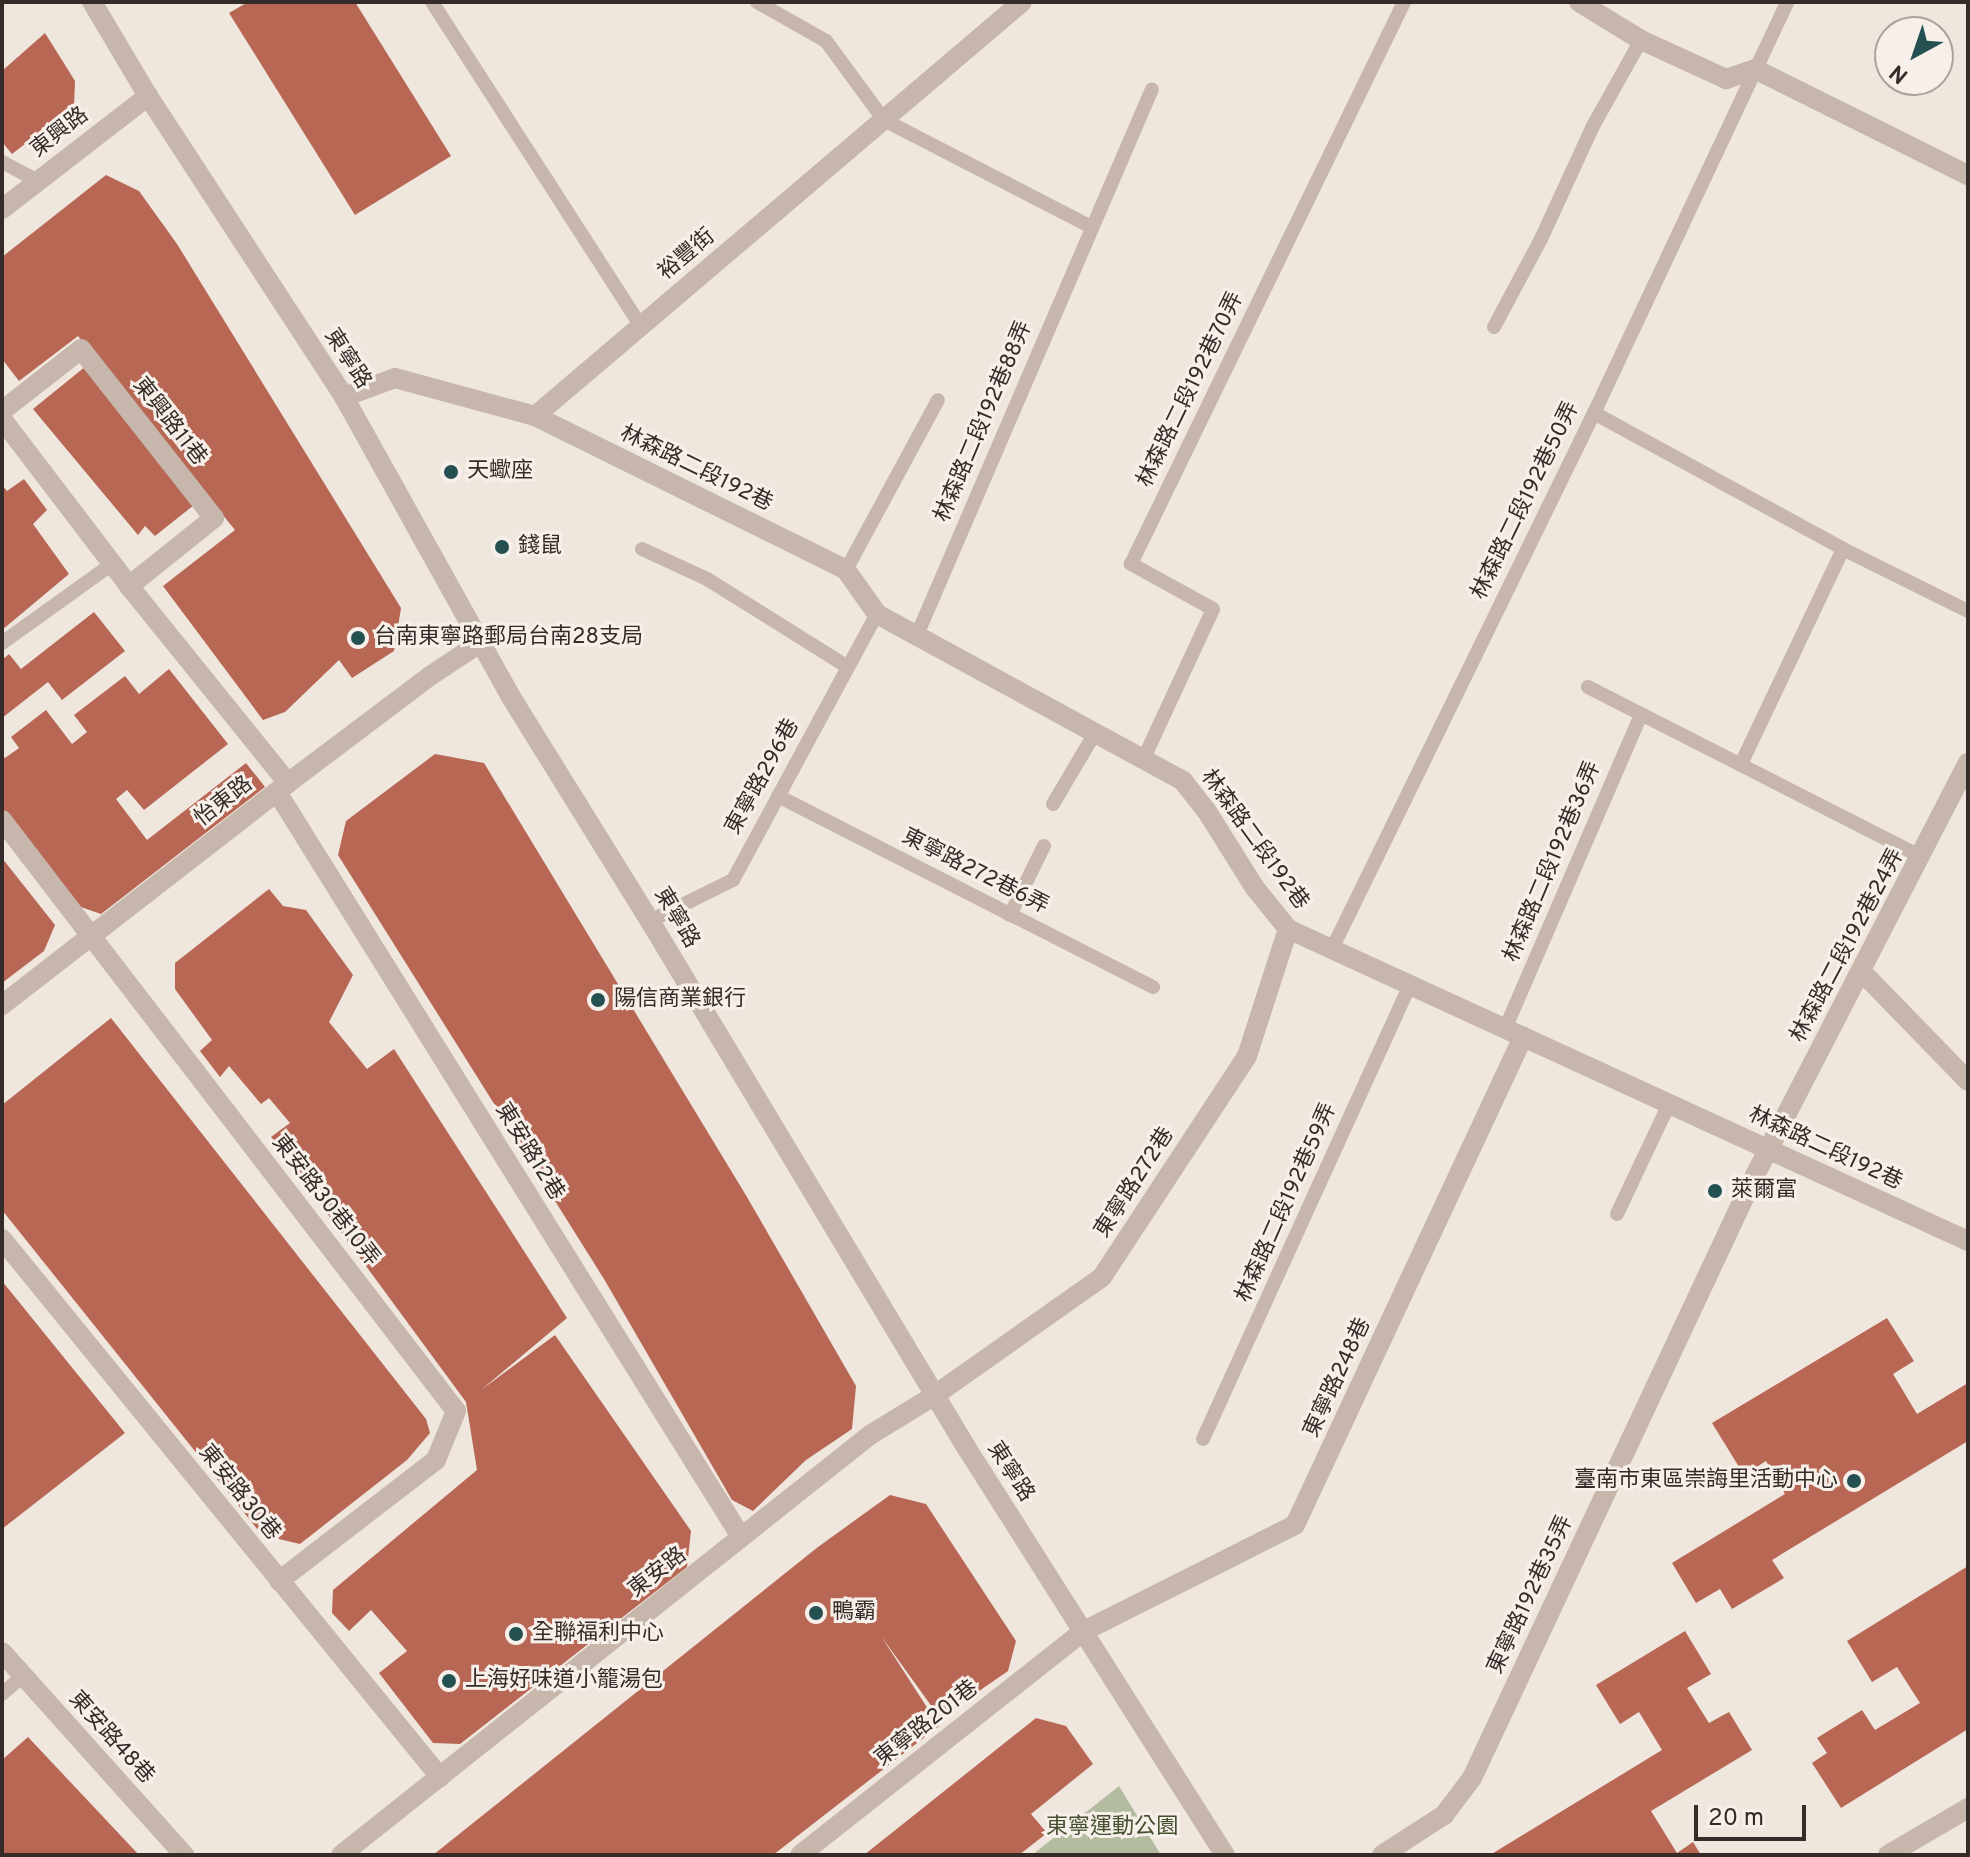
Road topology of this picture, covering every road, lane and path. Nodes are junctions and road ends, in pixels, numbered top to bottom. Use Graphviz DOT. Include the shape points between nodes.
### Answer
graph roads {
  1 [pos="92,2"];
  2 [pos="432,2"];
  3 [pos="757,2"];
  4 [pos="1021,2"];
  5 [pos="1404,2"];
  6 [pos="1579,2"];
  7 [pos="1787,2"];
  8 [pos="1641,40"];
  9 [pos="1755,69"];
  10 [pos="1152,89"];
  11 [pos="148,96"];
  12 [pos="884,120"];
  13 [pos="2,162"];
  14 [pos="1968,175"];
  15 [pos="37,181"];
  16 [pos="2,209"];
  17 [pos="1091,227"];
  18 [pos="641,326"];
  19 [pos="1494,327"];
  20 [pos="344,397"];
  21 [pos="938,400"];
  22 [pos="2,411"];
  23 [pos="1594,413"];
  24 [pos="535,416"];
  25 [pos="2,419"];
  26 [pos="642,549"];
  27 [pos="1843,549"];
  28 [pos="112,564"];
  29 [pos="846,570"];
  30 [pos="129,586"];
  31 [pos="1968,611"];
  32 [pos="877,614"];
  33 [pos="917,635"];
  34 [pos="2,643"];
  35 [pos="480,643"];
  36 [pos="848,667"];
  37 [pos="1588,687"];
  38 [pos="1641,714"];
  39 [pos="1095,733"];
  40 [pos="1143,760"];
  41 [pos="1968,763"];
  42 [pos="1741,764"];
  43 [pos="282,787"];
  44 [pos="778,796"];
  45 [pos="1053,804"];
  46 [pos="2,820"];
  47 [pos="1044,846"];
  48 [pos="1922,857"];
  49 [pos="1010,915"];
  50 [pos="650,921"];
  51 [pos="1288,929"];
  52 [pos="91,936"];
  53 [pos="1332,949"];
  54 [pos="1862,972"];
  55 [pos="1410,985"];
  56 [pos="1153,987"];
  57 [pos="2,1005"];
  58 [pos="1514,1033"];
  59 [pos="1968,1081"];
  60 [pos="1669,1104"];
  61 [pos="1768,1149"];
  62 [pos="1617,1214"];
  63 [pos="2,1239"];
  64 [pos="1968,1241"];
  65 [pos="935,1395"];
  66 [pos="1203,1439"];
  67 [pos="741,1537"];
  68 [pos="279,1581"];
  69 [pos="1084,1631"];
  70 [pos="2,1652"];
  71 [pos="23,1676"];
  72 [pos="2,1694"];
  73 [pos="440,1777"];
  74 [pos="1968,1808"];
  75 [pos="184,1855"];
  76 [pos="341,1855"];
  77 [pos="800,1855"];
  78 [pos="1225,1855"];
  79 [pos="1382,1855"];
  80 [pos="1888,1855"];
  1 -- 11 [label="street, 東寧路"];
  2 -- 18 [label="lane"];
  3 -- 12 [label="lane" via="826,41"];
  4 -- 12 [label="street, 裕豐街"];
  5 -- 40 [label="lane, 林森路二段192巷70弄" via="1131,564 1213,609"];
  6 -- 8 [label="street"];
  7 -- 9 [label="lane, 林森路二段192巷50弄"];
  8 -- 9 [label="street" via="1726,79"];
  8 -- 19 [label="lane"];
  9 -- 14 [label="street"];
  9 -- 23 [label="lane, 林森路二段192巷50弄"];
  10 -- 17 [label="lane, 林森路二段192巷88弄"];
  11 -- 15 [label="street, 東興路"];
  11 -- 20 [label="street, 東寧路"];
  12 -- 17 [label="lane"];
  12 -- 18 [label="street, 裕豐街"];
  13 -- 15 [label="lane"];
  15 -- 16 [label="street, 東興路"];
  17 -- 33 [label="lane, 林森路二段192巷88弄"];
  18 -- 24 [label="street, 裕豐街"];
  20 -- 24 [label="street" via="395,378"];
  20 -- 35 [label="street, 東寧路"];
  21 -- 29 [label="lane"];
  22 -- 30 [label="street, 東興路11巷" via="81,349 214,518"];
  23 -- 27 [label="lane"];
  23 -- 53 [label="lane, 林森路二段192巷50弄"];
  24 -- 29 [label="street, 林森路二段192巷"];
  25 -- 28 [label="street"];
  26 -- 36 [label="lane" via="707,579"];
  27 -- 31 [label="lane"];
  27 -- 42 [label="lane"];
  28 -- 30 [label="street"];
  28 -- 34 [label="lane"];
  29 -- 32 [label="street, 林森路二段192巷"];
  30 -- 43 [label="street"];
  32 -- 33 [label="street, 林森路二段192巷"];
  32 -- 36 [label="lane, 東寧路296巷"];
  33 -- 39 [label="street, 林森路二段192巷"];
  35 -- 43 [label="street, 怡東路"];
  35 -- 50 [label="street, 東寧路"];
  36 -- 44 [label="lane, 東寧路296巷"];
  37 -- 38 [label="lane"];
  38 -- 42 [label="lane"];
  38 -- 58 [label="lane, 林森路二段192巷36弄"];
  39 -- 40 [label="street, 林森路二段192巷"];
  39 -- 45 [label="lane"];
  40 -- 51 [label="street, 林森路二段192巷" via="1183,781"];
  41 -- 48 [label="street, 林森路二段192巷24弄"];
  42 -- 48 [label="lane"];
  43 -- 52 [label="street, 怡東路"];
  43 -- 67 [label="street, 東安路12巷"];
  44 -- 49 [label="lane, 東寧路272巷6弄"];
  44 -- 50 [label="lane, 東寧路296巷" via="733,880"];
  46 -- 52 [label="street, 東安路30巷10弄"];
  47 -- 49 [label="lane"];
  48 -- 54 [label="street, 林森路二段192巷24弄"];
  49 -- 56 [label="lane, 東寧路272巷6弄"];
  50 -- 65 [label="street, 東寧路"];
  51 -- 53 [label="street, 林森路二段192巷"];
  51 -- 65 [label="street, 東寧路272巷" via="1247,1056 1102,1277"];
  52 -- 57 [label="street, 怡東路"];
  52 -- 68 [label="street, 東安路30巷10弄" via="456,1411 436,1460"];
  53 -- 55 [label="street, 林森路二段192巷"];
  54 -- 59 [label="street"];
  54 -- 61 [label="street, 林森路二段192巷24弄"];
  55 -- 58 [label="street, 林森路二段192巷"];
  55 -- 66 [label="lane, 林森路二段192巷59弄"];
  58 -- 60 [label="street, 林森路二段192巷"];
  58 -- 69 [label="street, 東寧路248巷" via="1295,1525"];
  60 -- 61 [label="street, 林森路二段192巷"];
  60 -- 62 [label="lane"];
  61 -- 64 [label="street, 林森路二段192巷"];
  61 -- 79 [label="street, 東寧路192巷35弄" via="1472,1778 1444,1815"];
  63 -- 68 [label="street, 東安路30巷"];
  65 -- 67 [label="street, 東安路" via="870,1435"];
  65 -- 69 [label="street, 東寧路"];
  67 -- 73 [label="street, 東安路"];
  68 -- 73 [label="street, 東安路30巷"];
  69 -- 77 [label="street, 東寧路201巷"];
  69 -- 78 [label="street, 東寧路"];
  70 -- 71 [label="street, 東安路48巷"];
  71 -- 72 [label="lane"];
  71 -- 75 [label="street, 東安路48巷"];
  73 -- 76 [label="street, 東安路"];
  74 -- 80 [label="street"];
}
